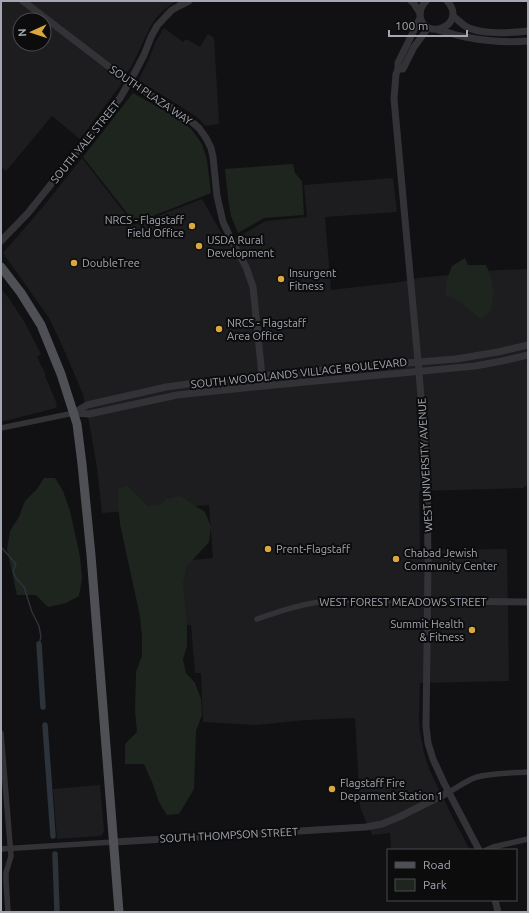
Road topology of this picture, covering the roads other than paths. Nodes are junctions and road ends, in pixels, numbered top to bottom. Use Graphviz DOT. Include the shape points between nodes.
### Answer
graph roads {
  1 [pos="23,1"];
  2 [pos="189,1"];
  3 [pos="411,1"];
  4 [pos="426,1"];
  5 [pos="447,1"];
  6 [pos="454,1"];
  7 [pos="452,13"];
  8 [pos="420,15"];
  9 [pos="428,28"];
  10 [pos="438,30"];
  11 [pos="528,31"];
  12 [pos="528,41"];
  13 [pos="398,69"];
  14 [pos="129,82"];
  15 [pos="1,241"];
  16 [pos="1,267"];
  17 [pos="528,344"];
  18 [pos="528,355"];
  19 [pos="418,362"];
  20 [pos="419,372"];
  21 [pos="262,377"];
  22 [pos="263,386"];
  23 [pos="74,413"];
  24 [pos="1,428"];
  25 [pos="428,601"];
  26 [pos="528,602"];
  27 [pos="256,619"];
  28 [pos="1,733"];
  29 [pos="528,772"];
  30 [pos="449,792"];
  31 [pos="528,839"];
  32 [pos="114,842"];
  33 [pos="10,848"];
  34 [pos="1,849"];
  35 [pos="478,849"];
  36 [pos="488,849"];
  37 [pos="495,901"];
  38 [pos="8,912"];
  39 [pos="119,912"];
  40 [pos="498,912"];
  1 -- 14 [label="street, SOUTH PLAZA WAY"];
  2 -- 14 [label="street, SOUTH YALE STREET" via="172,10 157,26"];
  3 -- 8 [label="street"];
  4 -- 8 [label="street, WEST UNIVERSITY AVENUE" via="421,7"];
  5 -- 7 [label="street"];
  6 -- 7 [label="street"];
  7 -- 10 [label="street" via="448,25"];
  7 -- 11 [label="street" via="465,26 474,30 507,33"];
  8 -- 9 [label="street"];
  8 -- 13 [label="street, WEST UNIVERSITY AVENUE" via="398,63"];
  9 -- 10 [label="street"];
  9 -- 13 [label="street" via="403,68"];
  10 -- 12 [label="street" via="495,41"];
  13 -- 19 [label="street, WEST UNIVERSITY AVENUE" via="394,112"];
  14 -- 15 [label="street, SOUTH YALE STREET" via="115,104 28,213"];
  14 -- 21 [label="street, SOUTH PLAZA WAY" via="189,119 209,143 221,218 246,267 253,287"];
  16 -- 23 [label="main road" via="41,325"];
  17 -- 19 [label="street, SOUTH WOODLANDS VILLAGE BOULEVARD" via="456,359"];
  18 -- 20 [label="street, SOUTH WOODLANDS VILLAGE BOULEVARD" via="487,364"];
  19 -- 20 [label="street, WEST UNIVERSITY AVENUE"];
  19 -- 21 [label="street, SOUTH WOODLANDS VILLAGE BOULEVARD"];
  20 -- 22 [label="street, SOUTH WOODLANDS VILLAGE BOULEVARD"];
  20 -- 25 [label="street, WEST UNIVERSITY AVENUE" via="427,487"];
  21 -- 22 [label="street, SOUTH PLAZA WAY"];
  21 -- 23 [label="street, SOUTH WOODLANDS VILLAGE BOULEVARD" via="166,387 86,405"];
  22 -- 23 [label="street, SOUTH WOODLANDS VILLAGE BOULEVARD" via="177,395 89,414"];
  23 -- 24 [label="street, SOUTH WOODLANDS VILLAGE BOULEVARD"];
  23 -- 32 [label="main road" via="87,506"];
  25 -- 26 [label="street, WEST FOREST MEADOWS STREET"];
  25 -- 27 [label="street, WEST FOREST MEADOWS STREET" via="324,601"];
  25 -- 30 [label="street, WEST UNIVERSITY AVENUE" via="427,734 433,759"];
  28 -- 33 [label="street"];
  29 -- 30 [label="street" via="477,777"];
  30 -- 32 [label="street, SOUTH THOMPSON STREET" via="399,818 366,827"];
  30 -- 35 [label="street, WEST UNIVERSITY AVENUE"];
  31 -- 36 [label="street"];
  32 -- 33 [label="street, SOUTH THOMPSON STREET"];
  32 -- 39 [label="main road"];
  33 -- 34 [label="street, SOUTH THOMPSON STREET"];
  33 -- 38 [label="street" via="11,856 6,873"];
  37 -- 40 [label="street"];
}
